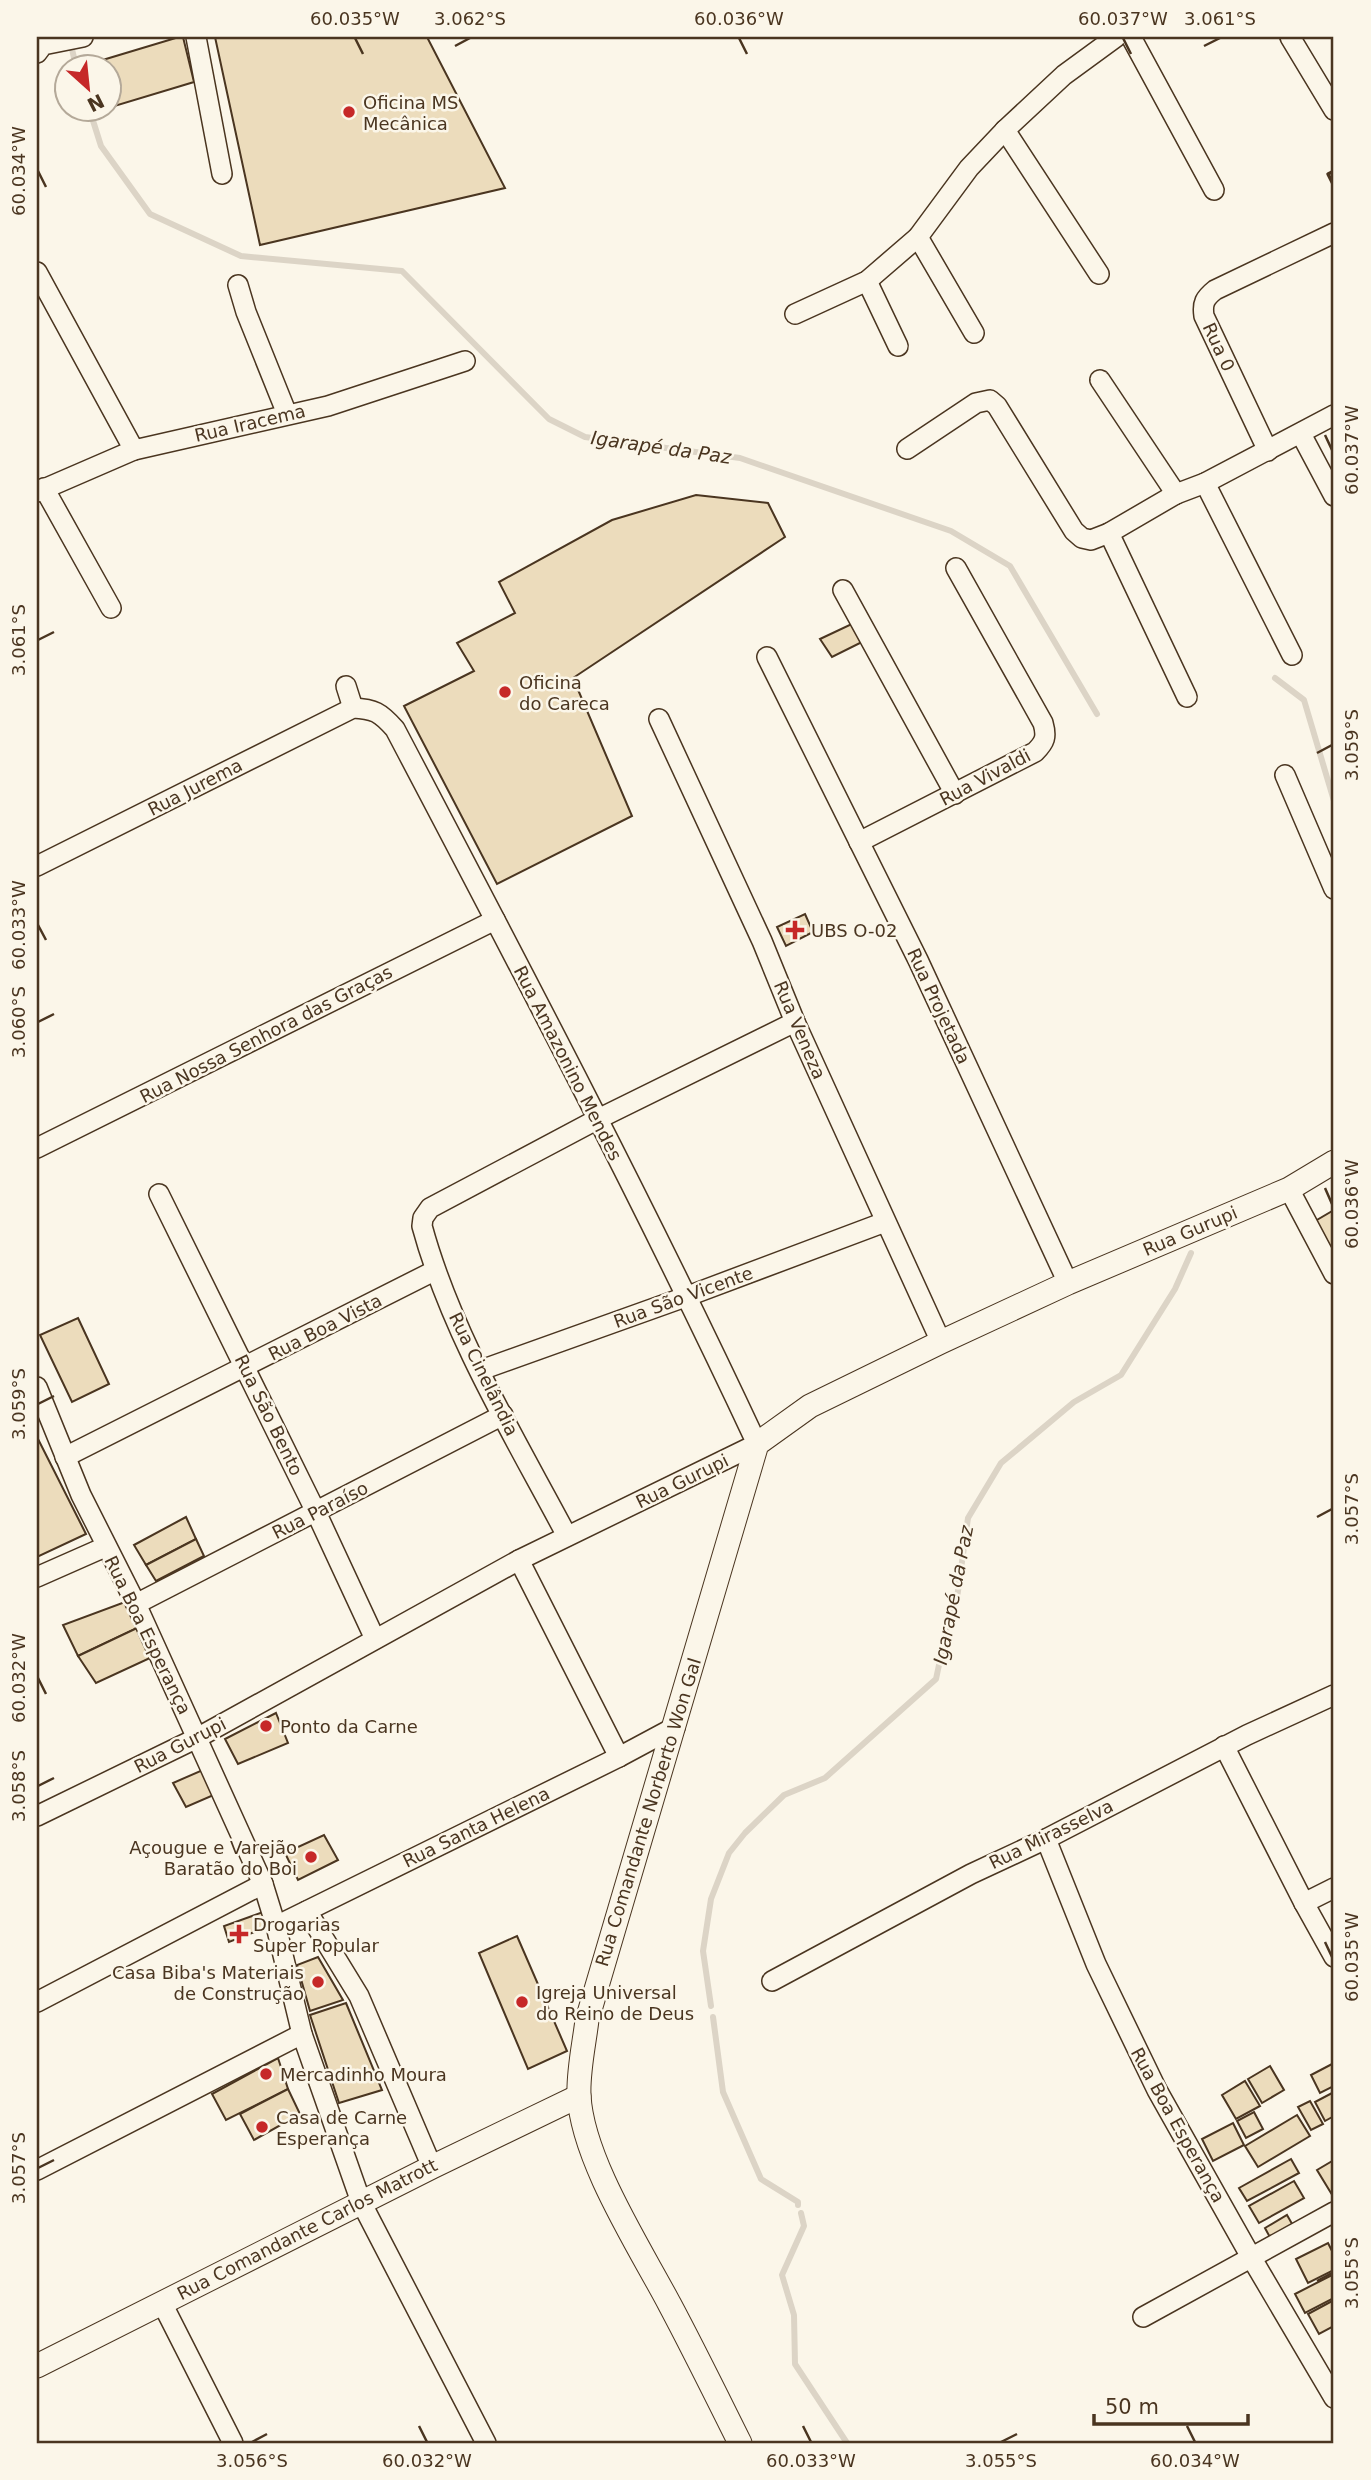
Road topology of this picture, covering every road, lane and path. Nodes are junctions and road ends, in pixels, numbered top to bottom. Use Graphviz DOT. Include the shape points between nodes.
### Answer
graph roads {
  1 [pos="83,37"];
  2 [pos="196,37"];
  3 [pos="1116,37"];
  4 [pos="1130,37"];
  5 [pos="1290,37"];
  6 [pos="43,46"];
  7 [pos="1334,110"];
  8 [pos="1005,130"];
  9 [pos="222,174"];
  10 [pos="1214,190"];
  11 [pos="1334,233"];
  12 [pos="918,237"];
  13 [pos="37,272"];
  14 [pos="1099,274"];
  15 [pos="867,281"];
  16 [pos="238,285"];
  17 [pos="795,314"];
  18 [pos="974,333"];
  19 [pos="898,345"];
  20 [pos="465,361"];
  21 [pos="1100,380"];
  22 [pos="287,414"];
  23 [pos="1334,415"];
  24 [pos="1301,434"];
  25 [pos="907,449"];
  26 [pos="134,450"];
  27 [pos="1268,451"];
  28 [pos="1205,483"];
  29 [pos="40,490"];
  30 [pos="1176,494"];
  31 [pos="1334,496"];
  32 [pos="1109,533"];
  33 [pos="956,568"];
  34 [pos="843,590"];
  35 [pos="111,608"];
  36 [pos="1292,655"];
  37 [pos="767,657"];
  38 [pos="346,686"];
  39 [pos="1187,697"];
  40 [pos="352,708"];
  41 [pos="659,719"];
  42 [pos="1285,775"];
  43 [pos="955,794"];
  44 [pos="859,842"];
  45 [pos="37,866"];
  46 [pos="1334,889"];
  47 [pos="495,920"];
  48 [pos="795,1022"];
  49 [pos="596,1120"];
  50 [pos="37,1148"];
  51 [pos="1334,1162"];
  52 [pos="1289,1189"];
  53 [pos="159,1194"];
  54 [pos="885,1222"];
  55 [pos="435,1271"];
  56 [pos="1334,1274"];
  57 [pos="1068,1283"];
  58 [pos="688,1296"];
  59 [pos="941,1342"];
  60 [pos="246,1367"];
  61 [pos="481,1370"];
  62 [pos="37,1387"];
  63 [pos="503,1415"];
  64 [pos="757,1444"];
  65 [pos="65,1457"];
  66 [pos="316,1512"];
  67 [pos="567,1536"];
  68 [pos="105,1547"];
  69 [pos="519,1560"];
  70 [pos="37,1577"];
  71 [pos="136,1604"];
  72 [pos="375,1639"];
  73 [pos="1334,1696"];
  74 [pos="675,1727"];
  75 [pos="197,1738"];
  76 [pos="1224,1746"];
  77 [pos="619,1757"];
  78 [pos="37,1816"];
  79 [pos="1046,1839"];
  80 [pos="263,1884"];
  81 [pos="1334,1888"];
  82 [pos="1304,1903"];
  83 [pos="307,1911"];
  84 [pos="276,1926"];
  85 [pos="1334,1957"];
  86 [pos="772,1981"];
  87 [pos="37,2002"];
  88 [pos="302,2034"];
  89 [pos="579,2096"];
  90 [pos="432,2166"];
  91 [pos="37,2170"];
  92 [pos="361,2202"];
  93 [pos="1334,2212"];
  94 [pos="1251,2257"];
  95 [pos="162,2302"];
  96 [pos="1143,2317"];
  97 [pos="37,2366"];
  98 [pos="1334,2398"];
  99 [pos="233,2443"];
  100 [pos="486,2443"];
  101 [pos="740,2443"];
  1 -- 6 [label="street"];
  2 -- 9 [label="street"];
  3 -- 8 [label="street" via="1064,75"];
  4 -- 10 [label="street"];
  5 -- 7 [label="street"];
  8 -- 12 [label="street" via="969,168"];
  8 -- 14 [label="street"];
  11 -- 27 [label="street, Rua 0" via="1215,290 1202,306"];
  12 -- 15 [label="street"];
  12 -- 18 [label="street"];
  13 -- 26 [label="street"];
  15 -- 17 [label="street"];
  15 -- 19 [label="street"];
  16 -- 22 [label="street"];
  20 -- 22 [label="street, Rua Iracema" via="328,406"];
  21 -- 30 [label="street"];
  22 -- 26 [label="street, Rua Iracema"];
  23 -- 24 [label="street"];
  24 -- 27 [label="street"];
  24 -- 31 [label="street"];
  25 -- 32 [label="street" via="976,403 990,400 1074,531 1091,540"];
  26 -- 29 [label="street, Rua Iracema"];
  27 -- 28 [label="street"];
  28 -- 30 [label="street"];
  28 -- 36 [label="street"];
  29 -- 35 [label="street"];
  30 -- 32 [label="street"];
  32 -- 39 [label="street"];
  33 -- 43 [label="street, Rua Vivaldi" via="1046,733 1045,743 1035,752"];
  34 -- 43 [label="street"];
  37 -- 44 [label="street, Rua Projetada"];
  38 -- 40 [label="street"];
  40 -- 45 [label="street, Rua Jurema"];
  40 -- 47 [label="street, Rua Amazonino Mendes" via="372,709 395,729"];
  41 -- 48 [label="street, Rua Veneza"];
  42 -- 46 [label="street"];
  43 -- 44 [label="street, Rua Vivaldi"];
  44 -- 57 [label="street, Rua Projetada"];
  47 -- 49 [label="street, Rua Amazonino Mendes"];
  47 -- 50 [label="street, Rua Nossa Senhora das Graças"];
  48 -- 49 [label="street"];
  48 -- 54 [label="street, Rua Veneza"];
  49 -- 55 [label="street, Rua Cinelândia" via="430,1208 422,1226"];
  49 -- 58 [label="street, Rua Amazonino Mendes"];
  51 -- 52 [label="street, Rua Gurupi"];
  52 -- 56 [label="street"];
  52 -- 57 [label="street, Rua Gurupi"];
  53 -- 60 [label="street, Rua São Bento"];
  54 -- 58 [label="street, Rua São Vicente"];
  54 -- 59 [label="street, Rua Veneza"];
  55 -- 60 [label="street, Rua Boa Vista"];
  55 -- 61 [label="street, Rua Cinelândia"];
  57 -- 59 [label="street, Rua Gurupi"];
  58 -- 61 [label="street, Rua São Vicente"];
  58 -- 64 [label="street, Rua Amazonino Mendes"];
  59 -- 64 [label="street, Rua Gurupi" via="810,1406"];
  60 -- 65 [label="street, Rua Boa Vista"];
  60 -- 66 [label="street, Rua São Bento"];
  61 -- 63 [label="street, Rua Cinelândia"];
  62 -- 65 [label="street, Rua Boa Esperança"];
  63 -- 66 [label="street, Rua Paraíso"];
  63 -- 67 [label="street, Rua Cinelândia"];
  64 -- 67 [label="street, Rua Gurupi"];
  64 -- 74 [label="street, Rua Comandante Norberto Won Gal"];
  65 -- 68 [label="street, Rua Boa Esperança"];
  66 -- 71 [label="street, Rua Paraíso"];
  66 -- 72 [label="street, Rua São Bento"];
  67 -- 69 [label="street, Rua Gurupi"];
  68 -- 70 [label="street"];
  68 -- 71 [label="street, Rua Boa Esperança"];
  69 -- 72 [label="street, Rua Gurupi"];
  69 -- 77 [label="street"];
  71 -- 75 [label="street, Rua Boa Esperança"];
  72 -- 75 [label="street, Rua Gurupi"];
  73 -- 76 [label="street, Rua Mirasselva"];
  74 -- 77 [label="street, Rua Santa Helena"];
  74 -- 89 [label="street, Rua Comandante Norberto Won Gal" via="587,2021"];
  75 -- 78 [label="street, Rua Gurupi"];
  75 -- 80 [label="street, Rua Boa Esperança"];
  76 -- 79 [label="street, Rua Mirasselva"];
  76 -- 82 [label="street"];
  77 -- 83 [label="street, Rua Santa Helena"];
  79 -- 86 [label="street, Rua Mirasselva"];
  79 -- 94 [label="street, Rua Boa Esperança" via="1126,2030"];
  80 -- 84 [label="street, Rua Boa Esperança"];
  80 -- 87 [label="street"];
  81 -- 82 [label="street"];
  82 -- 85 [label="street"];
  83 -- 84 [label="street, Rua Santa Helena"];
  83 -- 90 [label="street" via="359,1996"];
  84 -- 88 [label="street, Rua Boa Esperança"];
  88 -- 91 [label="street"];
  88 -- 92 [label="street, Rua Boa Esperança"];
  89 -- 90 [label="street, Rua Comandante Carlos Matrott"];
  89 -- 101 [label="street, Rua Comandante Norberto Won Gal" via="590,2143 616,2205"];
  90 -- 92 [label="street, Rua Comandante Carlos Matrott"];
  92 -- 95 [label="street, Rua Comandante Carlos Matrott"];
  92 -- 100 [label="street, Rua Boa Esperança"];
  93 -- 94 [label="street"];
  94 -- 96 [label="street"];
  94 -- 98 [label="street, Rua Boa Esperança"];
  95 -- 97 [label="street, Rua Comandante Carlos Matrott"];
  95 -- 99 [label="street"];
}
